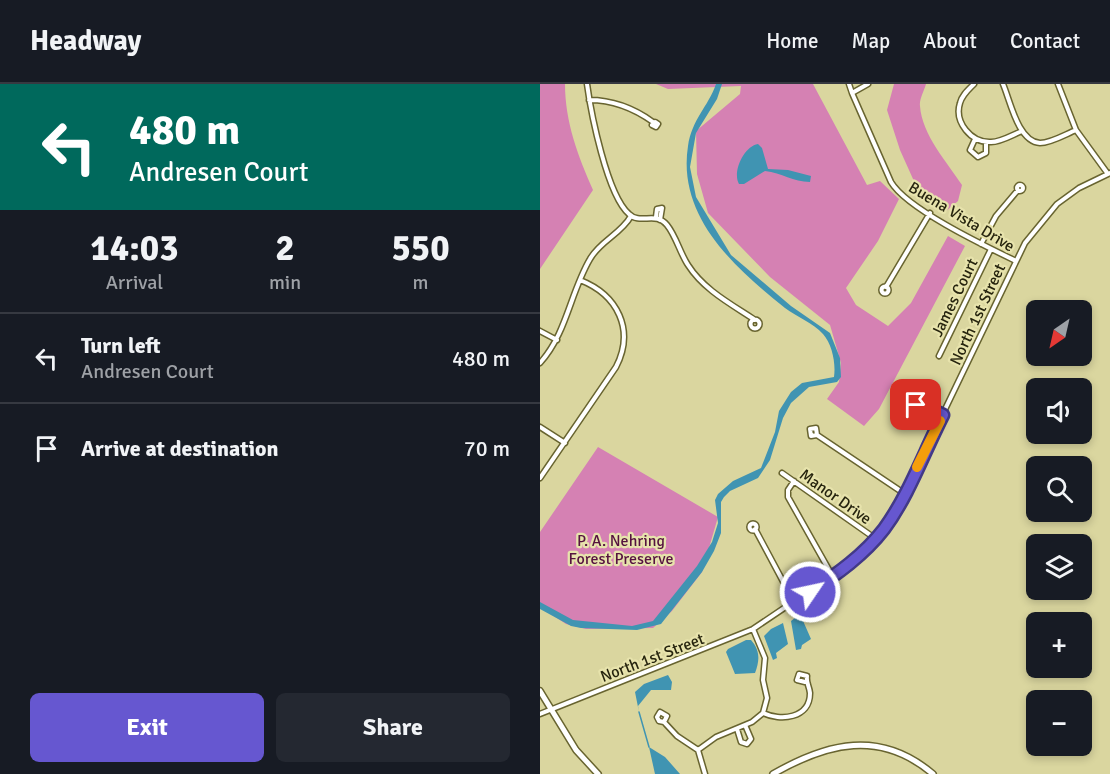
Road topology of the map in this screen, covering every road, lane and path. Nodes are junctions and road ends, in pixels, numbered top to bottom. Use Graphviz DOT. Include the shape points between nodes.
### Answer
graph roads {
  1 [pos="587,84"];
  2 [pos="849,84"];
  3 [pos="868,84"];
  4 [pos="974,84"];
  5 [pos="1003,84"];
  6 [pos="1060,85"];
  7 [pos="852,93"];
  8 [pos="589,100"];
  9 [pos="653,123"];
  10 [pos="1076,130"];
  11 [pos="1022,131"];
  12 [pos="975,139"];
  13 [pos="986,142"];
  14 [pos="1109,174"];
  15 [pos="1018,190"];
  16 [pos="930,213"];
  17 [pos="632,216"];
  18 [pos="981,244"];
  19 [pos="991,249"];
  20 [pos="1016,261"];
  21 [pos="580,280"];
  22 [pos="886,287"];
  23 [pos="755,320"];
  24 [pos="540,329"];
  25 [pos="557,340"];
  26 [pos="939,356"];
  27 [pos="540,363"];
  28 [pos="923,405"];
  29 [pos="943,415"];
  30 [pos="540,427"];
  31 [pos="817,435"];
  32 [pos="565,443"];
  33 [pos="782,473"];
  34 [pos="540,478"];
  35 [pos="794,481"];
  36 [pos="905,494"];
  37 [pos="755,529"];
  38 [pos="876,539"];
  39 [pos="833,577"];
  40 [pos="794,602"];
  41 [pos="753,628"];
  42 [pos="805,682"];
  43 [pos="540,691"];
  44 [pos="551,709"];
  45 [pos="763,712"];
  46 [pos="540,714"];
  47 [pos="664,722"];
  48 [pos="745,725"];
  49 [pos="736,729"];
  50 [pos="698,750"];
  51 [pos="598,774"];
  52 [pos="705,774"];
  53 [pos="773,774"];
  54 [pos="933,774"];
  1 -- 8 [label="street"];
  2 -- 7 [label="street, Buena Vista Drive"];
  3 -- 7 [label="street"];
  4 -- 12 [label="street" via="963,96 959,109 965,129"];
  5 -- 11 [label="street"];
  6 -- 10 [label="street"];
  7 -- 16 [label="street, Buena Vista Drive" via="894,186"];
  8 -- 9 [label="street" via="620,105"];
  8 -- 17 [label="street" via="604,163 623,206"];
  10 -- 11 [label="street" via="1040,143 1030,140"];
  10 -- 14 [label="street"];
  11 -- 13 [label="street"];
  12 -- 13 [label="street"];
  12 -- 13 [label="street" via="970,150 978,157 986,153"];
  14 -- 20 [label="street, North 1st Street" via="1079,188 1051,210 1033,230"];
  15 -- 18 [label="street" via="996,216"];
  16 -- 18 [label="street, Buena Vista Drive"];
  16 -- 22 [label="street"];
  17 -- 21 [label="street" via="598,248"];
  17 -- 23 [label="street" via="658,219 669,228 688,266 702,282"];
  18 -- 19 [label="street, Buena Vista Drive"];
  19 -- 20 [label="street, Buena Vista Drive"];
  19 -- 26 [label="street, James Court"];
  20 -- 29 [label="street, North 1st Street"];
  21 -- 25 [label="street"];
  21 -- 32 [label="street" via="600,289 612,301 622,322 624,341 616,368"];
  24 -- 25 [label="street"];
  25 -- 27 [label="street"];
  28 -- 29 [label="street"];
  29 -- 36 [label="street, North 1st Street"];
  30 -- 32 [label="street"];
  31 -- 36 [label="street"];
  32 -- 34 [label="street"];
  33 -- 35 [label="street, Manor Drive"];
  35 -- 38 [label="street, Manor Drive"];
  35 -- 39 [label="street" via="788,497"];
  36 -- 38 [label="street, North 1st Street"];
  37 -- 40 [label="street"];
  38 -- 39 [label="street, North 1st Street"];
  39 -- 40 [label="street, North 1st Street"];
  40 -- 41 [label="street, North 1st Street"];
  41 -- 44 [label="street, North 1st Street"];
  41 -- 45 [label="street" via="765,658 763,680 767,698"];
  42 -- 45 [label="street" via="809,695 799,713 782,719"];
  43 -- 44 [label="main road"];
  44 -- 46 [label="street, North 1st Street"];
  44 -- 51 [label="main road" via="576,750"];
  45 -- 48 [label="street"];
  47 -- 50 [label="street"];
  48 -- 49 [label="street"];
  48 -- 49 [label="street" via="751,739 747,744 741,742"];
  49 -- 50 [label="street"];
  50 -- 52 [label="street"];
  53 -- 54 [label="main road" via="816,751 862,745 902,755"];
}
